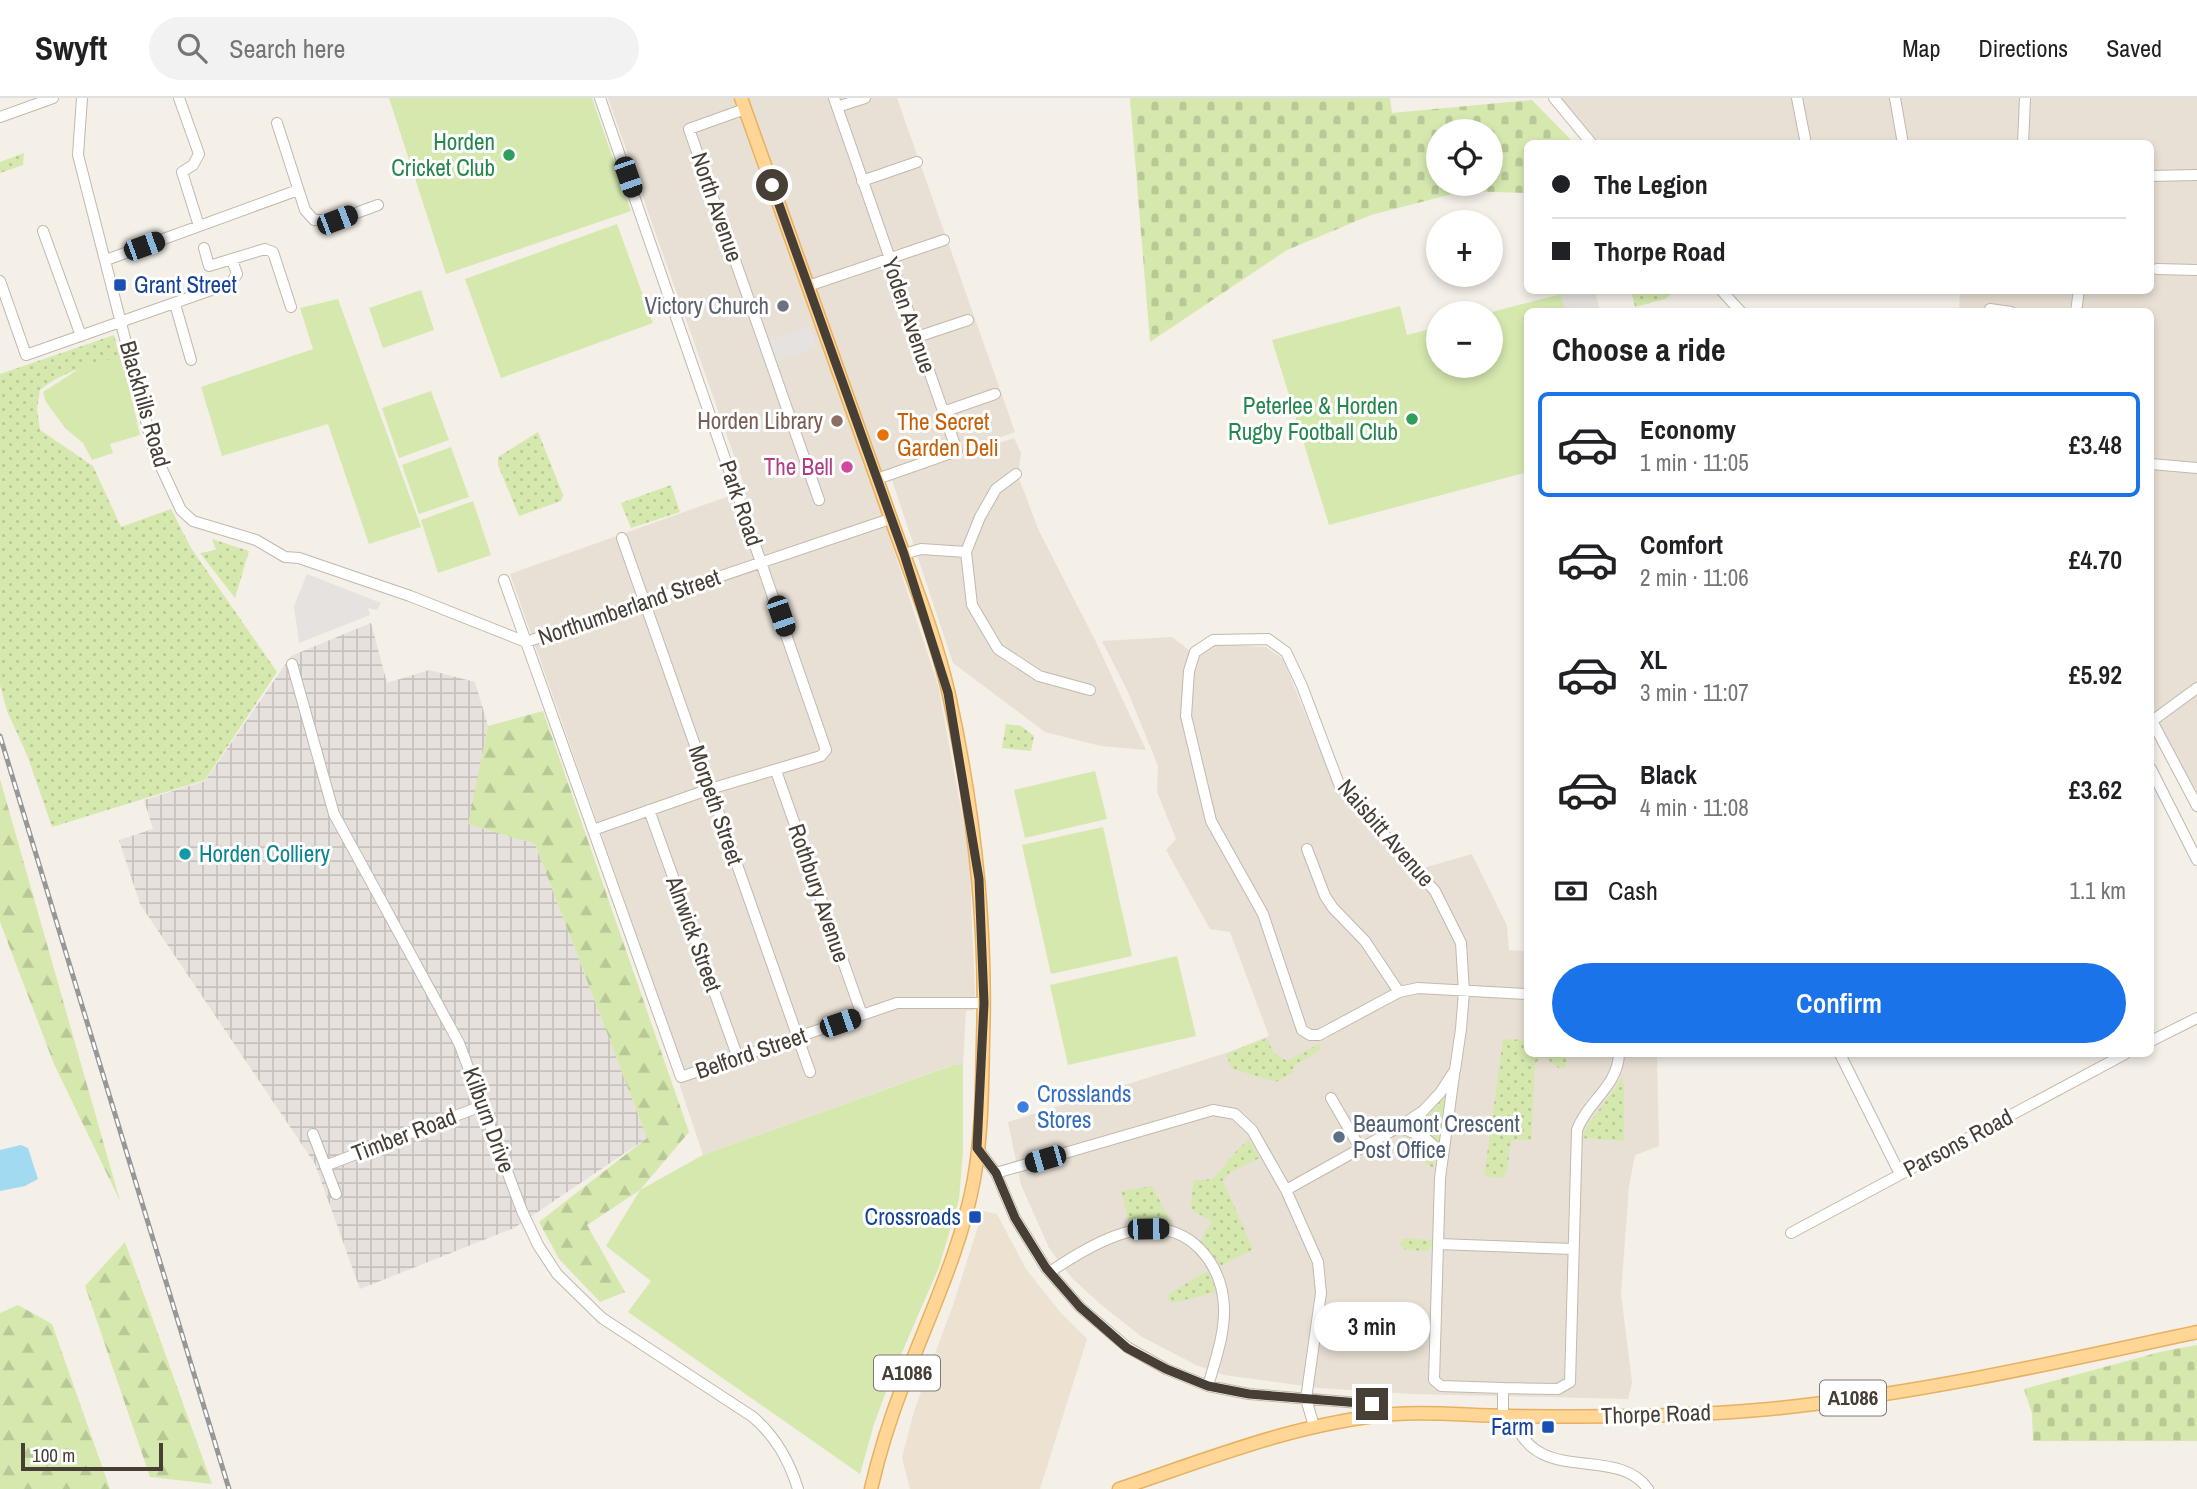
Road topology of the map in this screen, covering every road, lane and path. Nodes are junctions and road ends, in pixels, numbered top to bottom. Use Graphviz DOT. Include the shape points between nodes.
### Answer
graph roads {
  1 [pos="54,98"];
  2 [pos="82,98"];
  3 [pos="179,98"];
  4 [pos="600,98"];
  5 [pos="865,98"];
  6 [pos="1554,98"];
  7 [pos="1797,98"];
  8 [pos="1895,98"];
  9 [pos="2025,98"];
  10 [pos="40,100"];
  11 [pos="835,103"];
  12 [pos="743,104"];
  13 [pos="0,117"];
  14 [pos="277,123"];
  15 [pos="1589,140"];
  16 [pos="1805,140"];
  17 [pos="1902,140"];
  18 [pos="2023,140"];
  19 [pos="917,162"];
  20 [pos="2197,175"];
  21 [pos="2154,176"];
  22 [pos="862,181"];
  23 [pos="298,190"];
  24 [pos="379,205"];
  25 [pos="199,226"];
  26 [pos="43,231"];
  27 [pos="944,240"];
  28 [pos="204,248"];
  29 [pos="889,258"];
  30 [pos="106,260"];
  31 [pos="232,260"];
  32 [pos="2157,269"];
  33 [pos="2197,270"];
  34 [pos="0,281"];
  35 [pos="808,286"];
  36 [pos="1725,294"];
  37 [pos="175,304"];
  38 [pos="292,307"];
  39 [pos="1737,308"];
  40 [pos="968,320"];
  41 [pos="122,323"];
  42 [pos="81,336"];
  43 [pos="917,337"];
  44 [pos="191,360"];
  45 [pos="995,394"];
  46 [pos="943,412"];
  47 [pos="2154,464"];
  48 [pos="2197,468"];
  49 [pos="1016,474"];
  50 [pos="877,479"];
  51 [pos="819,500"];
  52 [pos="890,519"];
  53 [pos="622,538"];
  54 [pos="966,552"];
  55 [pos="904,554"];
  56 [pos="762,562"];
  57 [pos="504,580"];
  58 [pos="645,602"];
  59 [pos="526,642"];
  60 [pos="292,664"];
  61 [pos="2197,688"];
  62 [pos="1090,690"];
  63 [pos="2154,718"];
  64 [pos="2154,726"];
  65 [pos="776,771"];
  66 [pos="2154,775"];
  67 [pos="710,789"];
  68 [pos="2197,806"];
  69 [pos="649,810"];
  70 [pos="593,830"];
  71 [pos="1307,849"];
  72 [pos="2197,860"];
  73 [pos="1399,992"];
  74 [pos="1465,992"];
  75 [pos="1524,994"];
  76 [pos="984,1003"];
  77 [pos="862,1015"];
  78 [pos="2197,1018"];
  79 [pos="797,1038"];
  80 [pos="2154,1040"];
  81 [pos="1619,1057"];
  82 [pos="1842,1057"];
  83 [pos="2107,1057"];
  84 [pos="738,1058"];
  85 [pos="1455,1070"];
  86 [pos="810,1072"];
  87 [pos="1331,1098"];
  88 [pos="484,1105"];
  89 [pos="1399,1127"];
  90 [pos="313,1134"];
  91 [pos="977,1148"];
  92 [pos="1360,1148"];
  93 [pos="1443,1154"];
  94 [pos="325,1166"];
  95 [pos="996,1173"];
  96 [pos="1900,1174"];
  97 [pos="1286,1190"];
  98 [pos="336,1194"];
  99 [pos="1791,1233"];
  100 [pos="1438,1244"];
  101 [pos="1573,1248"];
  102 [pos="1050,1272"];
  103 [pos="2197,1332"];
  104 [pos="1208,1386"];
  105 [pos="1503,1388"];
  106 [pos="1306,1399"];
  107 [pos="1372,1404"];
  108 [pos="1508,1416"];
  109 [pos="1314,1426"];
  110 [pos="1647,1488"];
  111 [pos="798,1489"];
  112 [pos="871,1489"];
  113 [pos="1119,1489"];
  1 -- 10 [label="street"];
  2 -- 30 [label="street, Blackhills Road" via="78,155"];
  3 -- 25 [label="street" via="199,154 182,172"];
  4 -- 56 [label="street, Park Road"];
  5 -- 11 [label="street"];
  6 -- 15 [label="street"];
  7 -- 16 [label="street"];
  8 -- 17 [label="street"];
  9 -- 18 [label="street"];
  10 -- 13 [label="street"];
  11 -- 22 [label="street, Yoden Avenue"];
  12 -- 35 [label="main road, A1086"];
  12 -- 51 [label="street, North Avenue" via="689,129"];
  14 -- 23 [label="street"];
  19 -- 22 [label="street"];
  20 -- 21 [label="street"];
  22 -- 29 [label="street, Yoden Avenue"];
  23 -- 24 [label="street" via="314,220 337,220"];
  23 -- 25 [label="street"];
  25 -- 30 [label="street"];
  26 -- 42 [label="street"];
  27 -- 29 [label="street"];
  28 -- 31 [label="street" via="209,266"];
  29 -- 35 [label="street"];
  29 -- 43 [label="street, Yoden Avenue"];
  30 -- 41 [label="street, Blackhills Road"];
  31 -- 37 [label="street" via="237,274 232,283"];
  31 -- 38 [label="street" via="265,249 273,252"];
  32 -- 33 [label="street"];
  34 -- 42 [label="street" via="26,355"];
  35 -- 50 [label="main road, A1086"];
  36 -- 39 [label="street"];
  37 -- 41 [label="street"];
  37 -- 44 [label="street"];
  40 -- 43 [label="street"];
  41 -- 42 [label="street"];
  41 -- 59 [label="street, Blackhills Road" via="155,452 181,510 193,521 256,540 285,557 410,596"];
  43 -- 46 [label="street, Yoden Avenue"];
  45 -- 46 [label="street"];
  46 -- 50 [label="street, Yoden Avenue" via="957,451"];
  47 -- 48 [label="street"];
  49 -- 54 [label="street" via="996,489"];
  50 -- 52 [label="main road, A1086"];
  52 -- 55 [label="main road, A1086"];
  52 -- 56 [label="street, Northumberland Street"];
  53 -- 58 [label="street, Morpeth Street"];
  54 -- 55 [label="street" via="921,549"];
  54 -- 62 [label="street" via="972,605 998,649 1039,676"];
  55 -- 76 [label="main road, A1086" via="948,693 960,752 979,879"];
  56 -- 58 [label="street, Northumberland Street"];
  56 -- 65 [label="street, Park Road" via="827,750"];
  57 -- 59 [label="street"];
  58 -- 59 [label="street, Northumberland Street"];
  58 -- 67 [label="street, Morpeth Street"];
  59 -- 70 [label="street"];
  60 -- 88 [label="street, Kilburn Drive" via="334,814 459,1043"];
  61 -- 63 [label="street"];
  64 -- 68 [label="street"];
  65 -- 67 [label="street"];
  65 -- 77 [label="street, Rothbury Avenue"];
  66 -- 72 [label="street"];
  67 -- 69 [label="street"];
  67 -- 79 [label="street, Morpeth Street"];
  69 -- 70 [label="street"];
  69 -- 84 [label="street, Alnwick Street"];
  70 -- 84 [label="street, Belford Street" via="681,1077"];
  71 -- 73 [label="street" via="1325,896 1365,941"];
  73 -- 74 [label="street" via="1418,988"];
  73 -- 74 [label="street, Naisbitt Avenue" via="1319,1035 1302,1030 1263,914 1211,821 1186,716 1195,652 1213,640 1268,639 1286,652 1339,784 1436,891 1461,943"];
  74 -- 75 [label="street"];
  74 -- 85 [label="street, Naisbitt Avenue"];
  76 -- 77 [label="street, Belford Street" via="897,1003"];
  76 -- 91 [label="main road, A1086"];
  77 -- 79 [label="street, Belford Street"];
  78 -- 80 [label="street"];
  79 -- 84 [label="street, Belford Street"];
  79 -- 86 [label="street, Morpeth Street"];
  81 -- 101 [label="street" via="1615,1077 1577,1130"];
  82 -- 96 [label="street"];
  83 -- 96 [label="street, Parsons Road"];
  85 -- 89 [label="street" via="1423,1111"];
  85 -- 93 [label="street, Naisbitt Avenue"];
  87 -- 92 [label="street"];
  88 -- 94 [label="street, Timber Road"];
  88 -- 111 [label="street, Kilburn Drive" via="522,1211 557,1273 602,1318 761,1424 781,1448"];
  89 -- 92 [label="street"];
  89 -- 93 [label="street" via="1424,1137"];
  90 -- 94 [label="street, Timber Road"];
  91 -- 95 [label="street"];
  91 -- 112 [label="main road, A1086" via="974,1179 951,1266 902,1386"];
  92 -- 97 [label="street"];
  93 -- 100 [label="street, Naisbitt Avenue"];
  94 -- 98 [label="street, Timber Road"];
  95 -- 97 [label="street" via="1213,1110 1235,1114 1252,1130"];
  95 -- 102 [label="street" via="1015,1218"];
  96 -- 99 [label="street, Parsons Road"];
  97 -- 106 [label="street" via="1318,1262 1321,1293"];
  100 -- 101 [label="street"];
  100 -- 105 [label="street, Naisbitt Avenue" via="1434,1380 1441,1386"];
  101 -- 105 [label="street" via="1570,1382 1558,1389"];
  102 -- 104 [label="street" via="1080,1307 1127,1348"];
  102 -- 104 [label="street" via="1104,1239 1134,1230 1162,1229 1191,1240 1220,1280 1224,1308"];
  103 -- 108 [label="main road, Thorpe Road / A1086" via="1919,1390 1779,1408"];
  104 -- 106 [label="street"];
  105 -- 108 [label="street"];
  106 -- 107 [label="street"];
  106 -- 109 [label="street"];
  108 -- 109 [label="main road, Thorpe Road / A1086" via="1396,1414"];
  108 -- 110 [label="street" via="1519,1438 1547,1462 1624,1472 1639,1478"];
  109 -- 113 [label="main road, Thorpe Road / A1086"];
}
